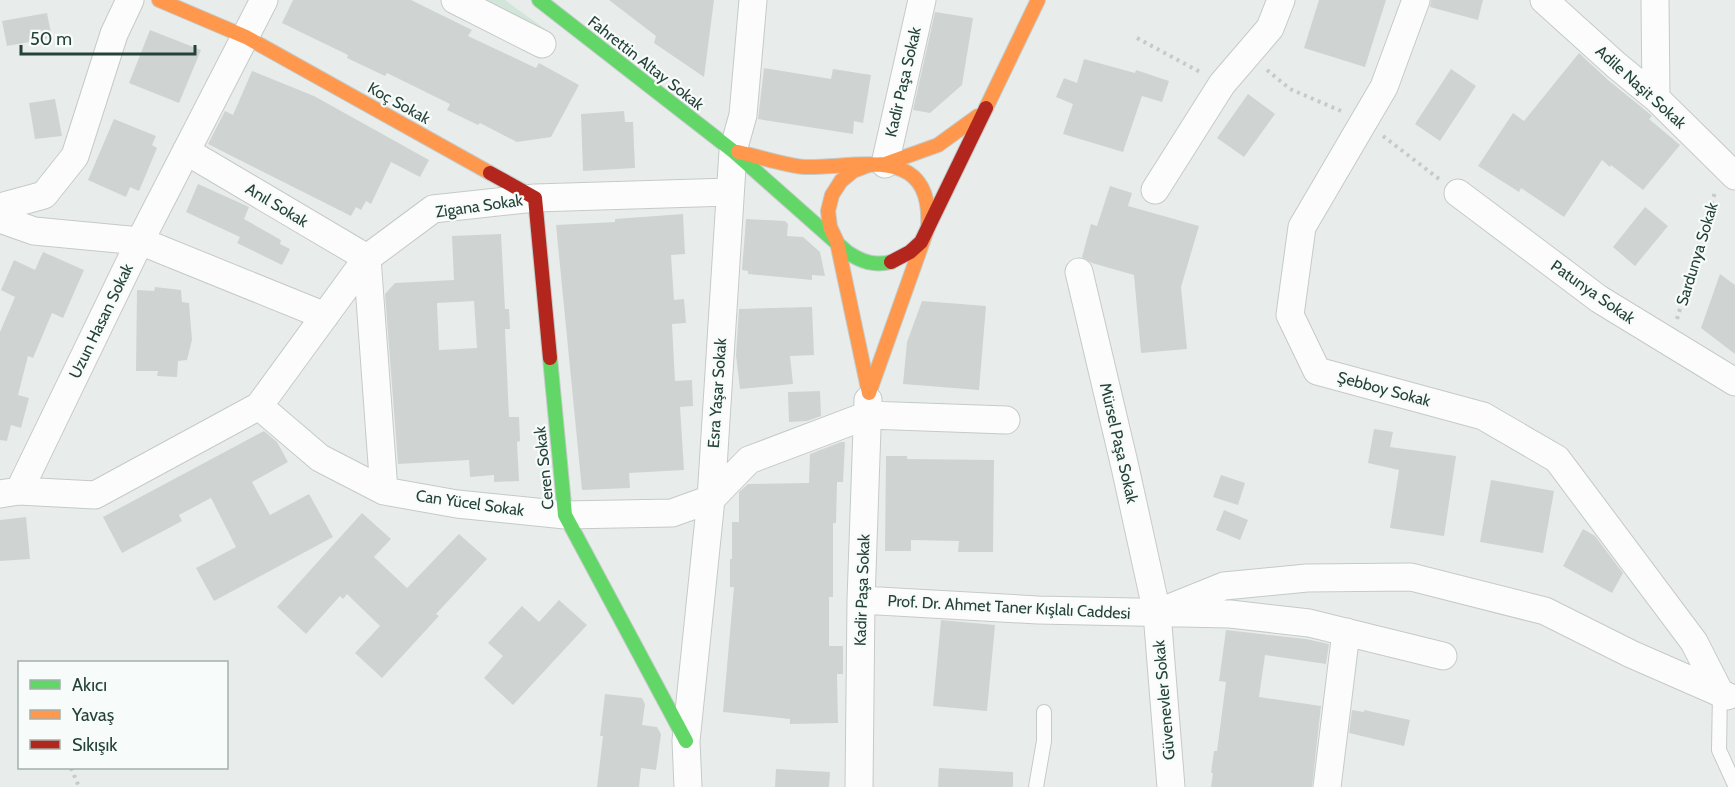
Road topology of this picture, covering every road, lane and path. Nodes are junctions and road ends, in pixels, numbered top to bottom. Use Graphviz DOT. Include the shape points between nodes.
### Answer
graph roads {
  1 [pos="130,0"];
  2 [pos="159,0"];
  3 [pos="264,0"];
  4 [pos="455,0"];
  5 [pos="539,0"];
  6 [pos="753,0"];
  7 [pos="922,0"];
  8 [pos="1034,0"];
  9 [pos="1281,0"];
  10 [pos="1416,0"];
  11 [pos="1544,0"];
  12 [pos="1655,0"];
  13 [pos="246,37"];
  14 [pos="1137,38"];
  15 [pos="542,44"];
  16 [pos="1222,84"];
  17 [pos="1656,98"];
  18 [pos="982,113"];
  19 [pos="186,151"];
  20 [pos="733,151"];
  21 [pos="885,164"];
  22 [pos="1729,170"];
  23 [pos="1155,190"];
  24 [pos="730,192"];
  25 [pos="1458,193"];
  26 [pos="535,198"];
  27 [pos="0,207"];
  28 [pos="0,219"];
  29 [pos="928,227"];
  30 [pos="140,241"];
  31 [pos="837,242"];
  32 [pos="367,258"];
  33 [pos="1079,272"];
  34 [pos="325,316"];
  35 [pos="1670,343"];
  36 [pos="1735,382"];
  37 [pos="868,404"];
  38 [pos="259,406"];
  39 [pos="1006,420"];
  40 [pos="384,491"];
  41 [pos="9,493"];
  42 [pos="711,499"];
  43 [pos="565,515"];
  44 [pos="861,600"];
  45 [pos="1157,613"];
  46 [pos="1346,632"];
  47 [pos="1443,656"];
  48 [pos="1728,696"];
  49 [pos="1044,712"];
  50 [pos="686,741"];
  51 [pos="72,769"];
  52 [pos="1735,785"];
  53 [pos="79,787"];
  54 [pos="688,787"];
  55 [pos="859,787"];
  56 [pos="1036,787"];
  57 [pos="1172,787"];
  58 [pos="1327,787"];
  1 -- 27 [label="street" via="114,34 75,156 44,195"];
  2 -- 13 [label="street, Koç Sokak"];
  3 -- 13 [label="street, Uzun Hasan Sokak"];
  4 -- 15 [label="street"];
  5 -- 20 [label="street, Fahrettin Altay Sokak"];
  6 -- 20 [label="street, Esra Yaşar Sokak" via="743,115"];
  7 -- 21 [label="street, Kadir Paşa Sokak"];
  8 -- 18 [label="street"];
  9 -- 16 [label="street" via="1270,28"];
  10 -- 48 [label="street, Şebboy Sokak" via="1384,87 1302,227 1290,315 1317,371 1483,416 1557,459 1694,642"];
  11 -- 17 [label="street, Adile Naşit Sokak"];
  12 -- 17 [label="street"];
  13 -- 19 [label="street, Uzun Hasan Sokak"];
  13 -- 26 [label="street, Koç Sokak"];
  14 -- 16 [label="path"];
  16 -- 23 [label="street"];
  17 -- 22 [label="street, Adile Naşit Sokak"];
  18 -- 21 [label="street" via="938,145"];
  18 -- 29 [label="street"];
  19 -- 30 [label="street, Uzun Hasan Sokak"];
  19 -- 32 [label="street, Anıl Sokak"];
  20 -- 21 [label="street" via="802,167"];
  20 -- 24 [label="street, Esra Yaşar Sokak"];
  20 -- 31 [label="street, Fahrettin Altay Sokak"];
  21 -- 29 [label="street" via="902,169 925,193"];
  21 -- 31 [label="street" via="853,171 832,195 828,211"];
  22 -- 35 [label="path, Sardunya Sokak"];
  24 -- 26 [label="street, Zigana Sokak"];
  24 -- 42 [label="street, Esra Yaşar Sokak"];
  25 -- 35 [label="street, Patunya Sokak" via="1599,299"];
  26 -- 32 [label="street, Zigana Sokak" via="433,208"];
  26 -- 43 [label="street, Ceren Sokak"];
  28 -- 30 [label="street" via="34,231"];
  29 -- 31 [label="street" via="910,254 895,262 862,262"];
  29 -- 37 [label="street, Kadir Paşa Sokak"];
  30 -- 34 [label="street"];
  30 -- 41 [label="street, Uzun Hasan Sokak"];
  31 -- 37 [label="street, Kadir Paşa Sokak"];
  32 -- 34 [label="street, Zigana Sokak"];
  32 -- 40 [label="street"];
  33 -- 45 [label="street, Mürsel Paşa Sokak"];
  34 -- 38 [label="street, Zigana Sokak"];
  35 -- 36 [label="street, Patunya Sokak"];
  37 -- 39 [label="street, Can Yücel Sokak"];
  37 -- 42 [label="street, Can Yücel Sokak" via="749,460"];
  37 -- 44 [label="street, Kadir Paşa Sokak"];
  38 -- 40 [label="street, Can Yücel Sokak" via="320,458"];
  38 -- 41 [label="street" via="95,495"];
  40 -- 43 [label="street, Can Yücel Sokak" via="457,504"];
  42 -- 43 [label="street, Can Yücel Sokak" via="672,513"];
  42 -- 50 [label="street, Esra Yaşar Sokak"];
  43 -- 50 [label="street, Ceren Sokak"];
  44 -- 45 [label="street, Prof. Dr. Ahmet Taner Kışlalı Caddesi"];
  44 -- 55 [label="street, Kadir Paşa Sokak"];
  45 -- 46 [label="street, Prof. Dr. Ahmet Taner Kışlalı Caddesi" via="1230,614 1309,623"];
  45 -- 48 [label="street, Prof. Dr. Ahmet Taner Kışlalı Caddesi" via="1224,586 1307,578 1411,577 1545,611"];
  45 -- 57 [label="street, Güvenevler Sokak"];
  46 -- 47 [label="street, Prof. Dr. Ahmet Taner Kışlalı Caddesi"];
  46 -- 58 [label="street"];
  48 -- 52 [label="lane" via="1719,750"];
  49 -- 56 [label="lane" via="1044,741"];
  50 -- 54 [label="street, Esra Yaşar Sokak"];
  51 -- 53 [label="path"];
}
